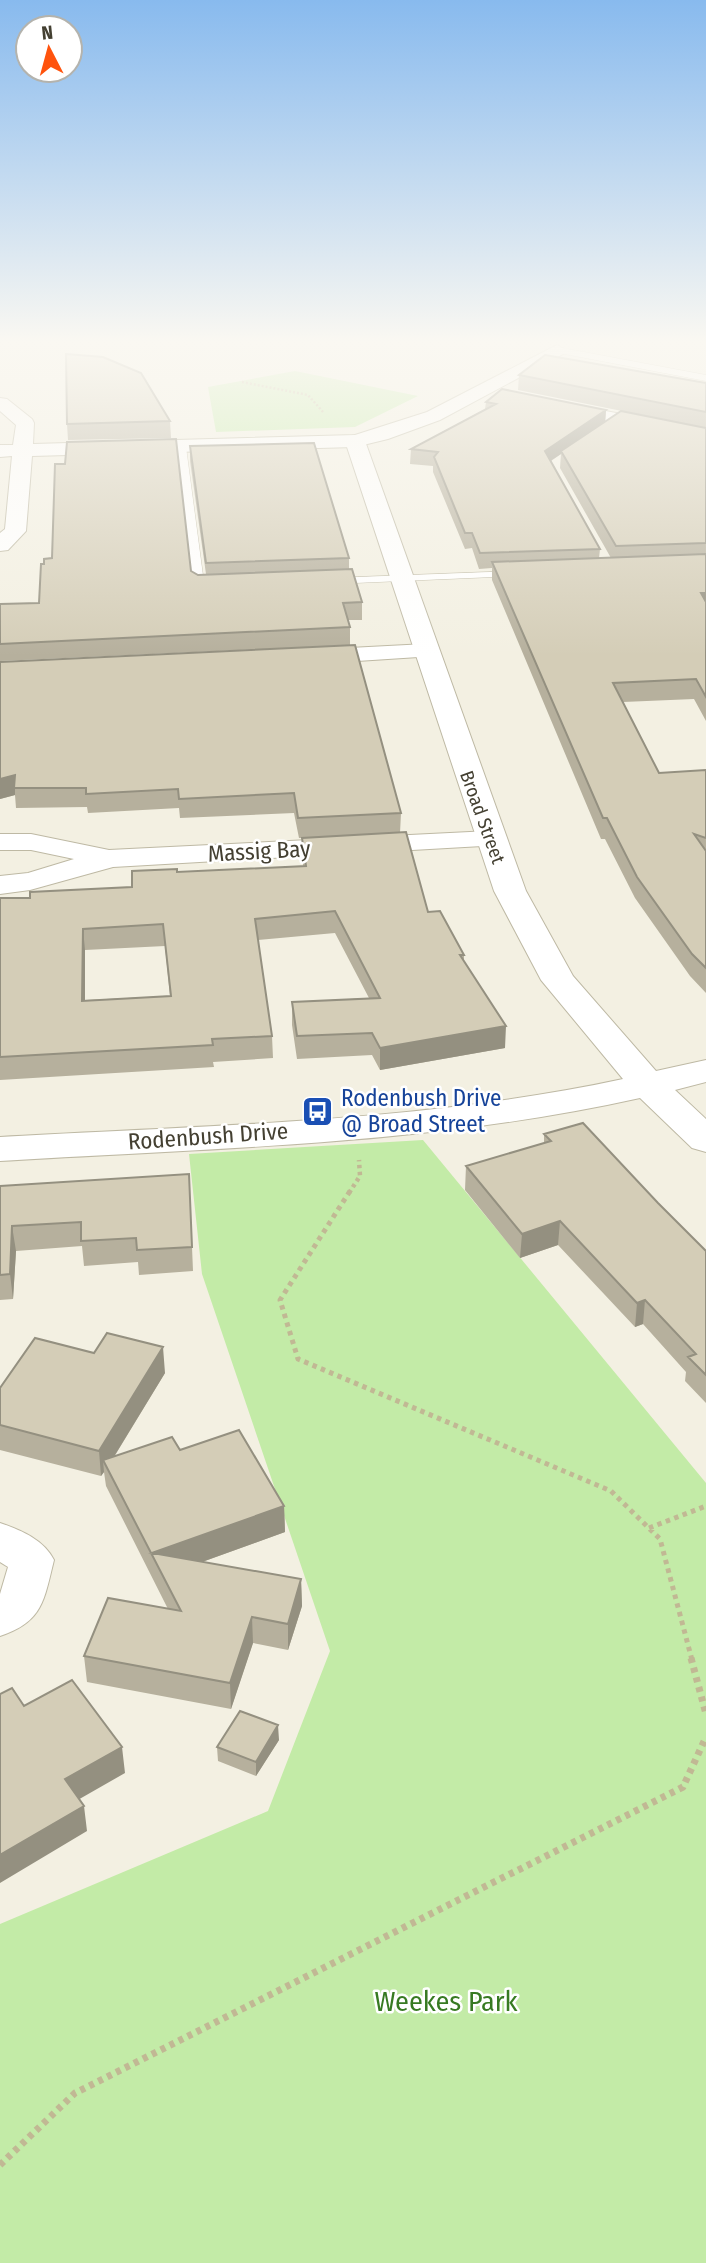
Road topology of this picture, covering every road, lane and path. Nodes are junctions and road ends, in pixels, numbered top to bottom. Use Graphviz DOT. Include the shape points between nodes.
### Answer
graph roads {
  1 [pos="23,445"];
  2 [pos="260,445"];
  3 [pos="346,445"];
  4 [pos="181,447"];
  5 [pos="0,451"];
  6 [pos="23,451"];
  7 [pos="0,545"];
  8 [pos="527,573"];
  9 [pos="403,578"];
  10 [pos="322,581"];
  11 [pos="226,585"];
  12 [pos="426,652"];
  13 [pos="289,658"];
  14 [pos="490,839"];
  15 [pos="0,842"];
  16 [pos="111,858"];
  17 [pos="0,885"];
  18 [pos="706,1071"];
  19 [pos="648,1085"];
  20 [pos="355,1127"];
  21 [pos="706,1140"];
  22 [pos="0,1149"];
  23 [pos="706,1506"];
  24 [pos="649,1528"];
  25 [pos="0,1540"];
  26 [pos="0,1618"];
  27 [pos="706,1714"];
  28 [pos="706,1737"];
  29 [pos="0,2165"];
  1 -- 6 [label="street"];
  2 -- 4 [label="street"];
  3 -- 9 [label="street, Broad Street"];
  4 -- 6 [label="street"];
  4 -- 11 [label="lane" via="199,586"];
  5 -- 6 [label="street"];
  6 -- 7 [label="street" via="15,531"];
  8 -- 9 [label="lane"];
  9 -- 10 [label="lane"];
  9 -- 12 [label="street, Broad Street"];
  12 -- 13 [label="street"];
  12 -- 14 [label="street, Broad Street"];
  14 -- 16 [label="street, Massig Bay"];
  14 -- 19 [label="street, Broad Street" via="510,891 558,980"];
  15 -- 16 [label="street, Massig Bay" via="24,841"];
  16 -- 17 [label="street, Massig Bay"];
  18 -- 19 [label="street, Rodenbush Drive"];
  19 -- 20 [label="street, Rodenbush Drive" via="513,1110"];
  19 -- 21 [label="street, Broad Street"];
  20 -- 22 [label="street, Rodenbush Drive"];
  20 -- 24 [label="path" via="360,1176 280,1300 298,1359 611,1491"];
  23 -- 24 [label="path"];
  24 -- 27 [label="path" via="660,1539"];
  25 -- 26 [label="street" via="32,1560 20,1604"];
  28 -- 29 [label="path" via="683,1787 75,2093"];
}
